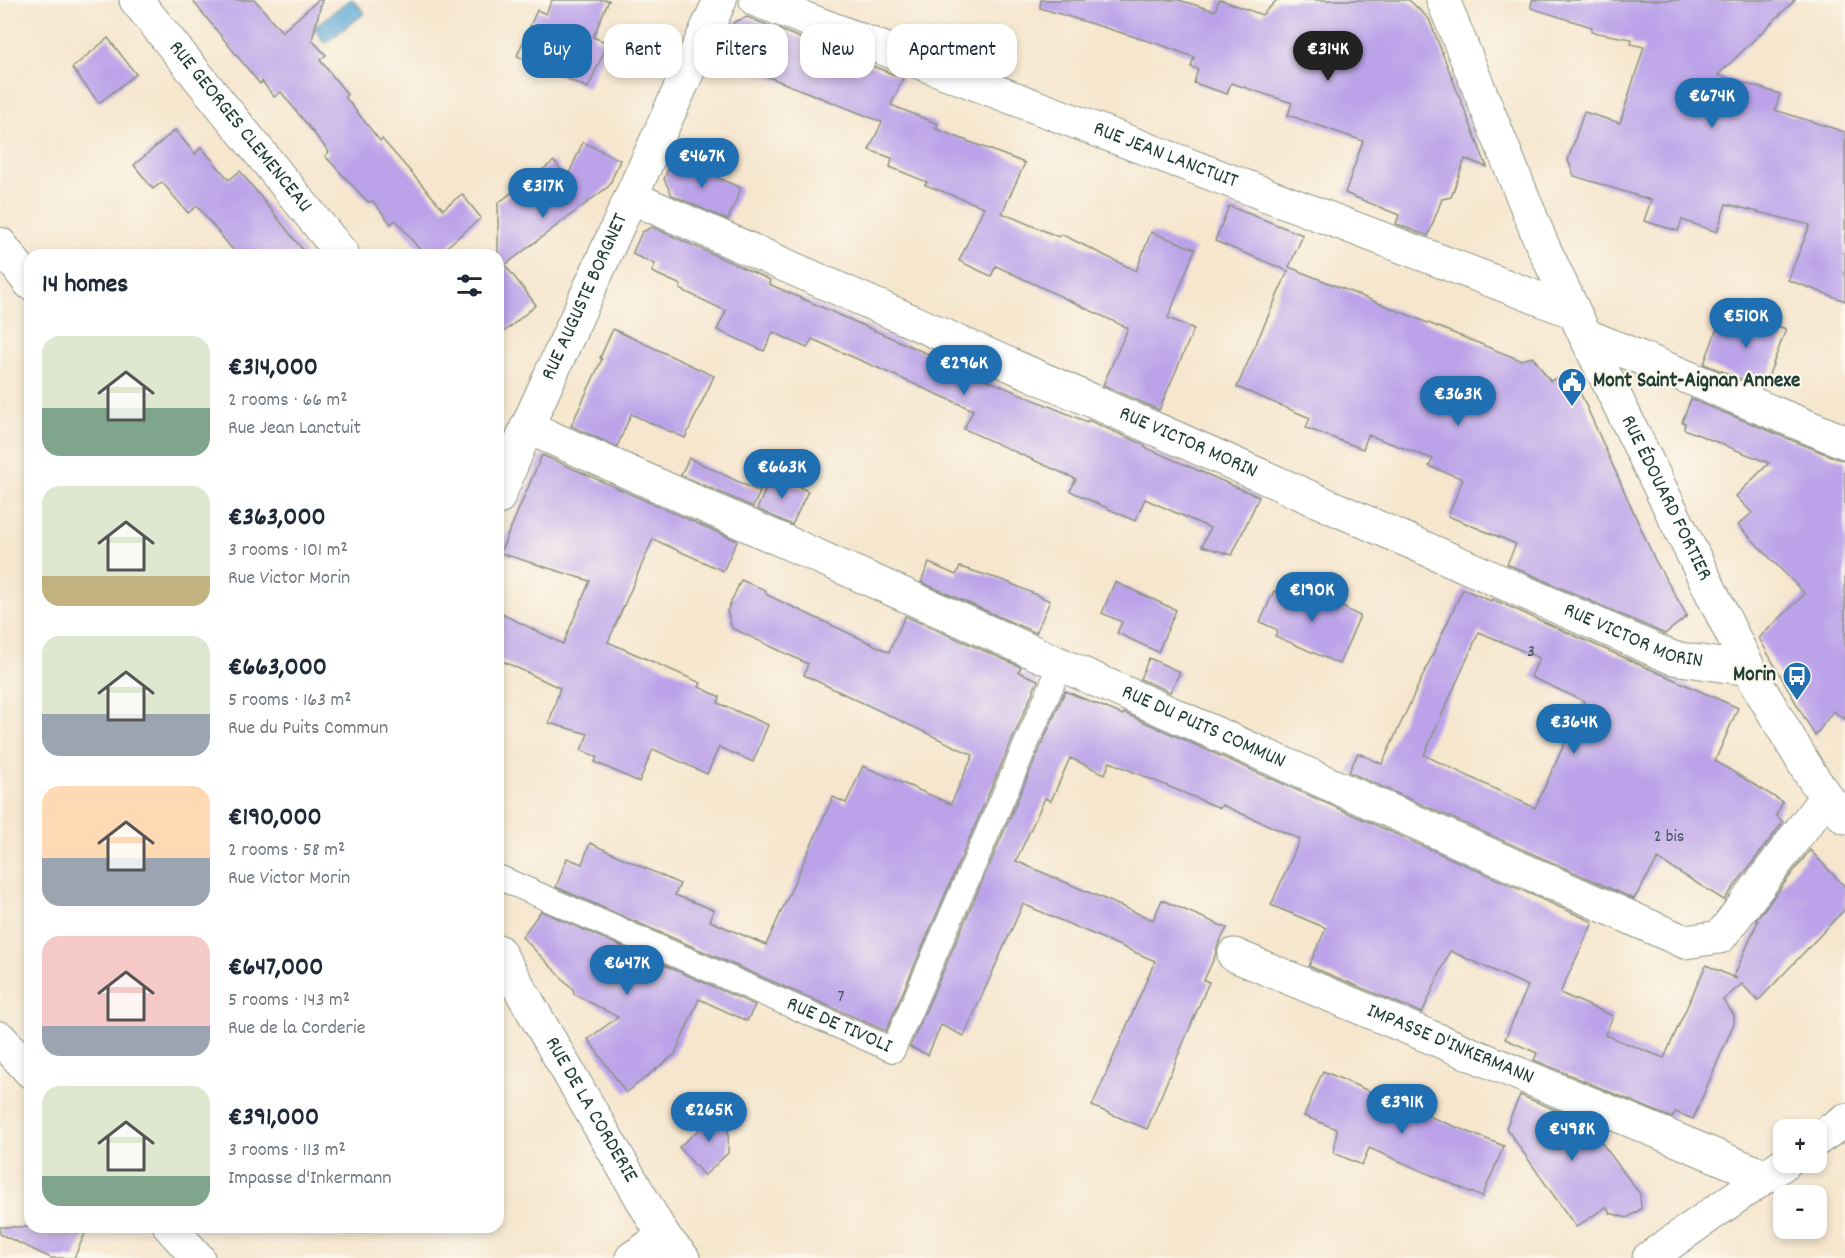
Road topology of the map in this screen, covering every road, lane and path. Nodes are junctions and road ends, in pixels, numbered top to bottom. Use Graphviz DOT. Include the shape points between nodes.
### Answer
graph roads {
  1 [pos="136,0"];
  2 [pos="720,0"];
  3 [pos="756,0"];
  4 [pos="1443,0"];
  5 [pos="631,197"];
  6 [pos="0,244"];
  7 [pos="338,249"];
  8 [pos="24,275"];
  9 [pos="1579,323"];
  10 [pos="527,427"];
  11 [pos="1845,441"];
  12 [pos="506,453"];
  13 [pos="1061,664"];
  14 [pos="1749,669"];
  15 [pos="1836,807"];
  16 [pos="504,880"];
  17 [pos="1234,955"];
  18 [pos="504,961"];
  19 [pos="0,1038"];
  20 [pos="24,1064"];
  21 [pos="1845,1120"];
  22 [pos="1827,1132"];
  23 [pos="1773,1169"];
  24 [pos="1773,1172"];
  25 [pos="175,1233"];
  26 [pos="674,1247"];
  27 [pos="198,1258"];
  28 [pos="632,1258"];
  29 [pos="1649,1258"];
  1 -- 7 [label="street, RUE GEORGES CLEMENCEAU"];
  2 -- 5 [label="street, RUE AUGUSTE BORGNET"];
  3 -- 9 [label="street, RUE JEAN LANCTUIT"];
  4 -- 9 [label="street, RUE ÉDOUARD FORTIER" via="1541,242"];
  5 -- 10 [label="street, RUE AUGUSTE BORGNET"];
  5 -- 14 [label="street, RUE VICTOR MORIN" via="1673,658"];
  6 -- 8 [label="street"];
  9 -- 11 [label="street, RUE JEAN LANCTUIT"];
  9 -- 14 [label="street, RUE ÉDOUARD FORTIER"];
  10 -- 12 [label="street, RUE AUGUSTE BORGNET"];
  10 -- 13 [label="street, RUE DU PUITS COMMUN"];
  13 -- 15 [label="street, RUE DU PUITS COMMUN" via="1685,942 1720,938"];
  13 -- 16 [label="lane, RUE DE TIVOLI" via="893,1050"];
  14 -- 15 [label="street, RUE ÉDOUARD FORTIER" via="1803,762"];
  17 -- 23 [label="street, IMPASSE D'INKERMANN"];
  18 -- 26 [label="street, RUE DE LA CORDERIE"];
  19 -- 20 [label="street"];
  21 -- 22 [label="street"];
  24 -- 29 [label="street"];
  25 -- 27 [label="street"];
  26 -- 28 [label="street, RUE DE LA CORDERIE"];
}
